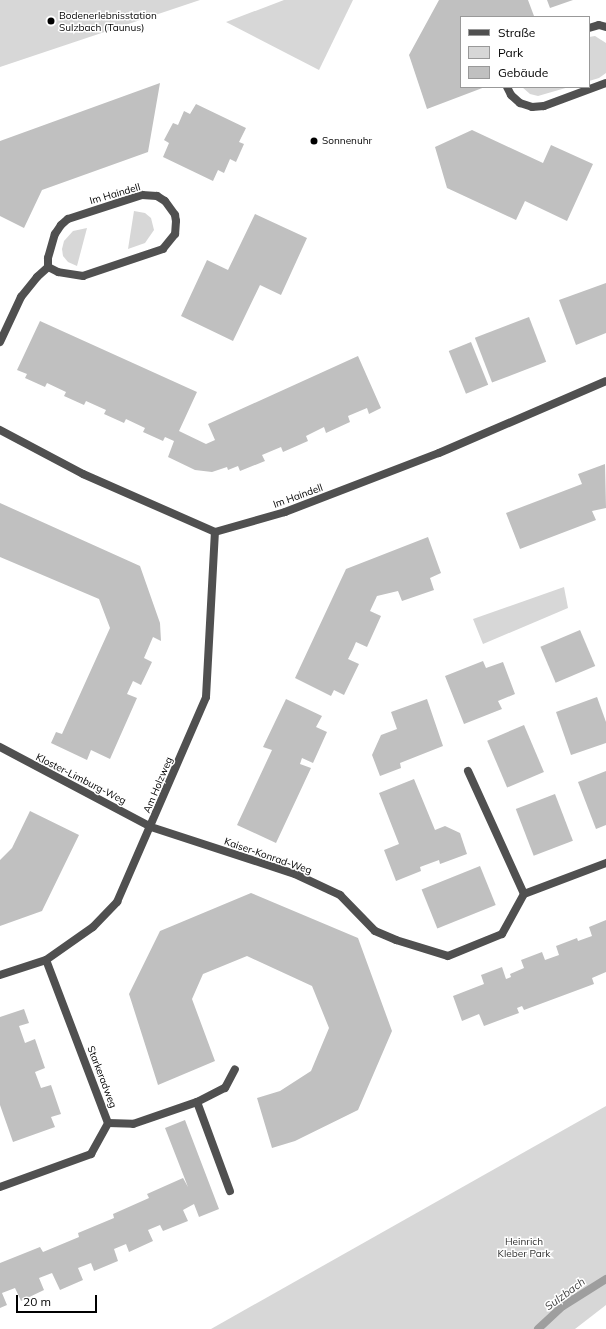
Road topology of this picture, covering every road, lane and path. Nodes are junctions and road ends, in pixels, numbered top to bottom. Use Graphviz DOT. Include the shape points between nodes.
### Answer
graph roads {
  1 [pos="606,27"];
  2 [pos="590,28"];
  3 [pos="606,83"];
  4 [pos="508,88"];
  5 [pos="48,267"];
  6 [pos="0,342"];
  7 [pos="606,381"];
  8 [pos="0,430"];
  9 [pos="215,532"];
  10 [pos="1,750"];
  11 [pos="468,771"];
  12 [pos="151,827"];
  13 [pos="606,863"];
  14 [pos="524,894"];
  15 [pos="46,960"];
  16 [pos="0,975"];
  17 [pos="235,1069"];
  18 [pos="197,1102"];
  19 [pos="108,1122"];
  20 [pos="0,1187"];
  21 [pos="230,1192"];
  1 -- 2 [label="street" via="599,25"];
  3 -- 4 [label="street" via="532,108 520,104"];
  5 -- 5 [label="street, Im Haindell" via="83,276 157,252 167,245 174,234 175,215 165,201 157,196 142,195 68,219 55,234"];
  5 -- 6 [label="street" via="21,297"];
  7 -- 9 [label="street, Im Haindell" via="439,453 285,512"];
  8 -- 9 [label="street" via="83,474"];
  9 -- 12 [label="street, Am Holzweg" via="206,697"];
  10 -- 12 [label="street, Kloster-Limburg-Weg"];
  11 -- 14 [label="street"];
  12 -- 14 [label="street, Kaiser-Konrad-Weg" via="295,874 340,895 375,931 448,956 502,934"];
  12 -- 15 [label="street, Am Holzweg" via="117,902 93,927"];
  13 -- 14 [label="street"];
  15 -- 16 [label="street, Am Holzweg"];
  15 -- 19 [label="street, Starkeradweg"];
  17 -- 18 [label="street" via="225,1088"];
  18 -- 19 [label="street" via="133,1124"];
  18 -- 21 [label="street"];
  19 -- 20 [label="street, Starkeradweg" via="91,1154"];
}
